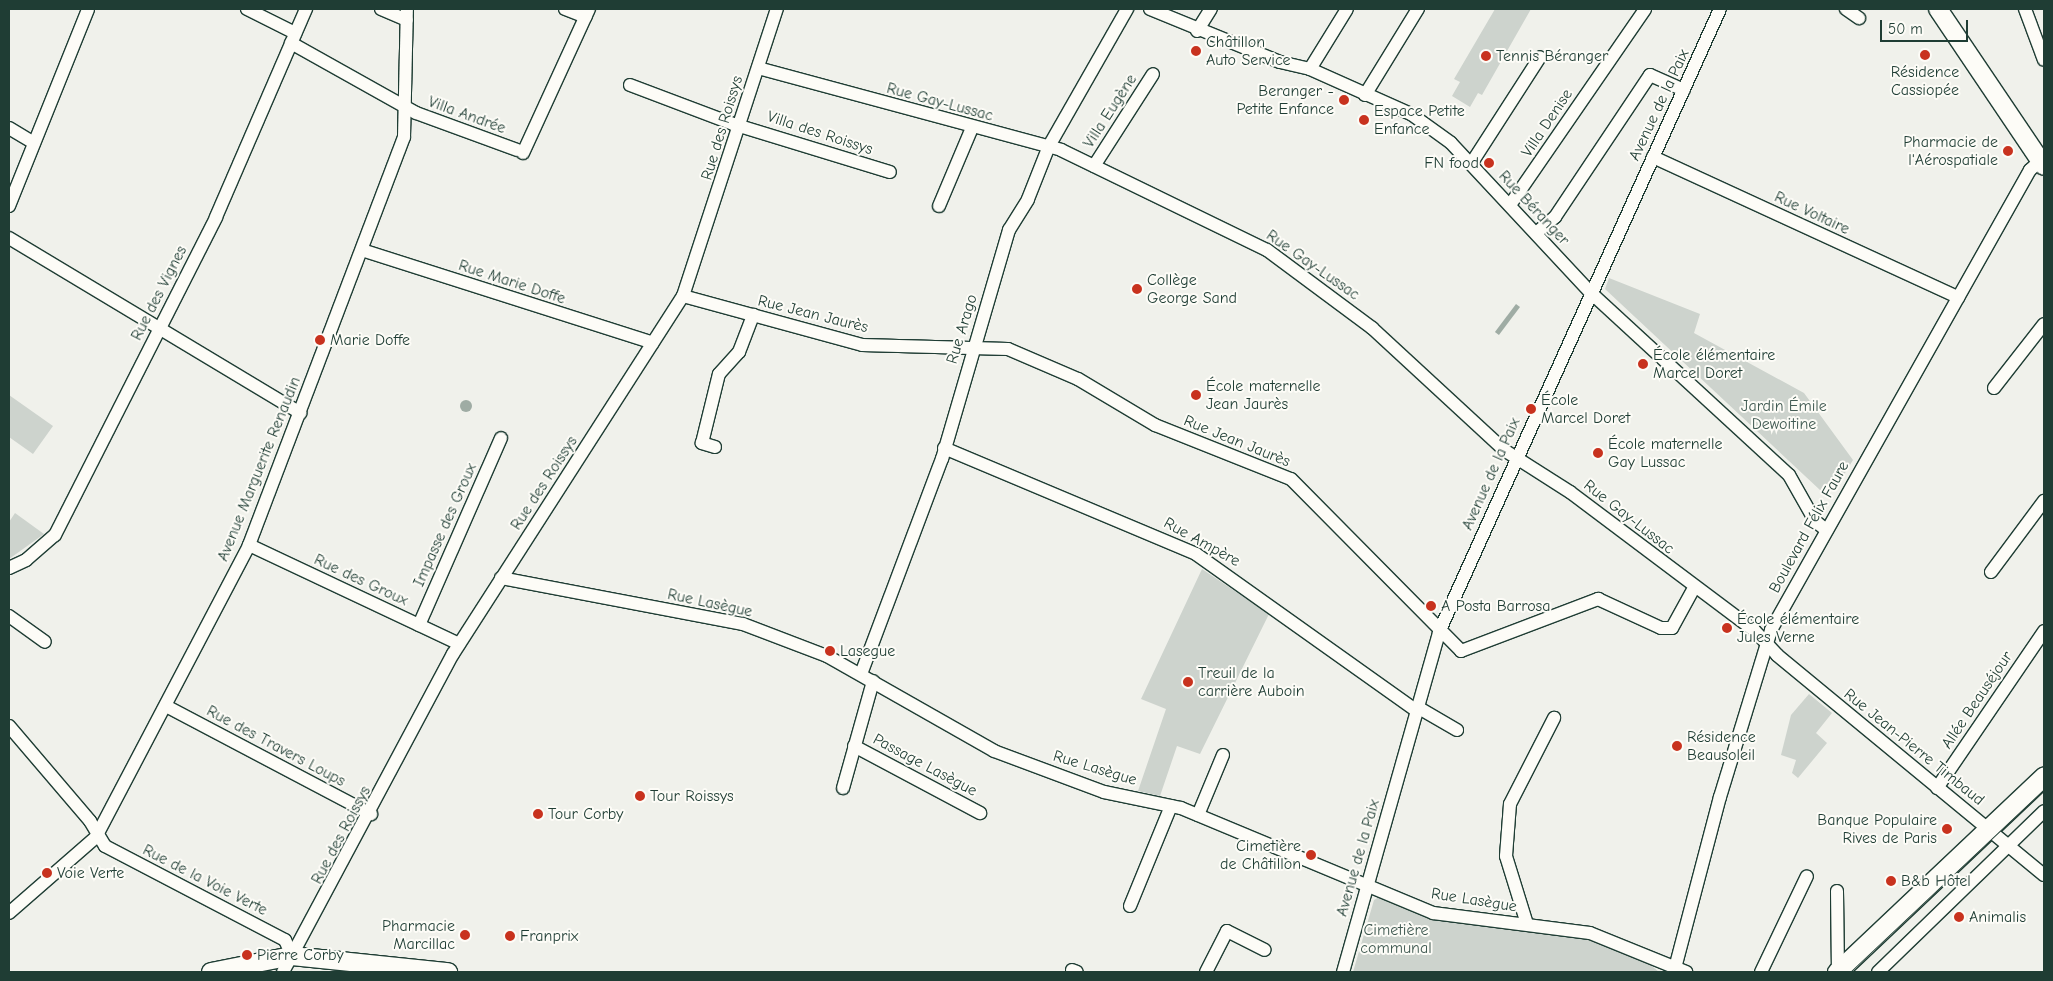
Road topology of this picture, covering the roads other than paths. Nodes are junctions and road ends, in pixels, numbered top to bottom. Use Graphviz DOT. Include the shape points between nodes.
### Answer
graph roads {
  1 [pos="88,9"];
  2 [pos="247,9"];
  3 [pos="306,9"];
  4 [pos="381,9"];
  5 [pos="565,9"];
  6 [pos="777,9"];
  7 [pos="1127,9"];
  8 [pos="1150,9"];
  9 [pos="1211,9"];
  10 [pos="1347,9"];
  11 [pos="1418,9"];
  12 [pos="1645,9"];
  13 [pos="1720,9"];
  14 [pos="1846,9"];
  15 [pos="1938,9"];
  16 [pos="2025,9"];
  17 [pos="587,13"];
  18 [pos="407,14"];
  19 [pos="1860,18"];
  20 [pos="1197,31"];
  21 [pos="293,38"];
  22 [pos="1540,57"];
  23 [pos="2044,60"];
  24 [pos="758,68"];
  25 [pos="1310,69"];
  26 [pos="1153,74"];
  27 [pos="630,84"];
  28 [pos="1684,90"];
  29 [pos="1365,95"];
  30 [pos="406,107"];
  31 [pos="739,126"];
  32 [pos="9,128"];
  33 [pos="972,128"];
  34 [pos="34,143"];
  35 [pos="1049,146"];
  36 [pos="1653,157"];
  37 [pos="2042,163"];
  38 [pos="1471,164"];
  39 [pos="1094,166"];
  40 [pos="890,172"];
  41 [pos="1510,205"];
  42 [pos="9,206"];
  43 [pos="939,206"];
  44 [pos="1536,233"];
  45 [pos="9,238"];
  46 [pos="362,250"];
  47 [pos="1590,292"];
  48 [pos="683,296"];
  49 [pos="1958,296"];
  50 [pos="753,315"];
  51 [pos="2044,324"];
  52 [pos="160,330"];
  53 [pos="653,343"];
  54 [pos="973,348"];
  55 [pos="1994,388"];
  56 [pos="300,413"];
  57 [pos="501,438"];
  58 [pos="715,447"];
  59 [pos="944,448"];
  60 [pos="1516,457"];
  61 [pos="2044,501"];
  62 [pos="1826,529"];
  63 [pos="249,545"];
  64 [pos="9,568"];
  65 [pos="1991,572"];
  66 [pos="502,578"];
  67 [pos="1694,588"];
  68 [pos="9,616"];
  69 [pos="419,625"];
  70 [pos="1439,632"];
  71 [pos="2044,632"];
  72 [pos="45,642"];
  73 [pos="1766,642"];
  74 [pos="459,644"];
  75 [pos="861,674"];
  76 [pos="873,681"];
  77 [pos="166,706"];
  78 [pos="1418,710"];
  79 [pos="1554,718"];
  80 [pos="9,726"];
  81 [pos="1457,730"];
  82 [pos="854,746"];
  83 [pos="1223,755"];
  84 [pos="2044,776"];
  85 [pos="843,788"];
  86 [pos="1937,788"];
  87 [pos="1171,806"];
  88 [pos="2044,811"];
  89 [pos="980,813"];
  90 [pos="371,814"];
  91 [pos="1198,815"];
  92 [pos="1987,827"];
  93 [pos="96,837"];
  94 [pos="2010,846"];
  95 [pos="2044,875"];
  96 [pos="1808,876"];
  97 [pos="1367,885"];
  98 [pos="1837,891"];
  99 [pos="1130,906"];
  100 [pos="9,913"];
  101 [pos="1526,924"];
  102 [pos="1265,950"];
  103 [pos="292,956"];
  104 [pos="1679,970"];
  105 [pos="220,972"];
  106 [pos="283,972"];
  107 [pos="448,972"];
  108 [pos="1206,972"];
  109 [pos="1343,972"];
  110 [pos="1761,972"];
  111 [pos="1837,972"];
  112 [pos="1878,972"];
  1 -- 34 [label="street"];
  2 -- 21 [label="street, Villa Andrée"];
  3 -- 21 [label="street, Rue des Vignes"];
  4 -- 18 [label="street"];
  5 -- 17 [label="street"];
  6 -- 24 [label="street, Rue des Roissys"];
  7 -- 35 [label="street, Rue Arago"];
  8 -- 20 [label="street, Rue Béranger"];
  9 -- 20 [label="street"];
  10 -- 25 [label="street"];
  11 -- 29 [label="street"];
  12 -- 41 [label="street, Villa Denise"];
  13 -- 28 [label="street, Avenue de la Paix"];
  14 -- 19 [label="street"];
  15 -- 37 [label="main road"];
  16 -- 23 [label="street"];
  17 -- 30 [label="street, Villa Andrée" via="520,151"];
  18 -- 30 [label="street, Avenue Marguerite Renaudin"];
  20 -- 25 [label="street, Rue Béranger"];
  21 -- 30 [label="street, Villa Andrée"];
  21 -- 52 [label="street, Rue des Vignes" via="216,217"];
  22 -- 38 [label="street"];
  24 -- 31 [label="street, Rue des Roissys"];
  24 -- 33 [label="street, Rue Gay-Lussac"];
  25 -- 29 [label="street, Rue Béranger"];
  26 -- 39 [label="street, Villa Eugène"];
  27 -- 31 [label="street, Villa des Roissys"];
  28 -- 36 [label="street, Avenue de la Paix"];
  28 -- 44 [label="street" via="1650,75 1555,217"];
  29 -- 38 [label="street, Rue Béranger" via="1411,114"];
  30 -- 46 [label="street, Avenue Marguerite Renaudin" via="404,137"];
  31 -- 40 [label="street, Villa des Roissys"];
  31 -- 48 [label="street, Rue des Roissys"];
  32 -- 34 [label="street"];
  33 -- 35 [label="street, Rue Gay-Lussac"];
  33 -- 43 [label="street"];
  34 -- 42 [label="street"];
  35 -- 39 [label="street, Rue Gay-Lussac"];
  35 -- 54 [label="street, Rue Arago" via="1028,199 1009,230"];
  36 -- 47 [label="street, Avenue de la Paix"];
  36 -- 49 [label="street, Rue Voltaire"];
  37 -- 49 [label="street, Boulevard Félix Faure" via="2030,170"];
  38 -- 41 [label="street, Rue Béranger"];
  39 -- 60 [label="street, Rue Gay-Lussac" via="1267,250 1372,328"];
  41 -- 44 [label="street, Rue Béranger"];
  44 -- 47 [label="street, Rue Béranger"];
  45 -- 52 [label="street"];
  46 -- 53 [label="street, Rue Marie Doffe"];
  46 -- 56 [label="street, Avenue Marguerite Renaudin"];
  47 -- 60 [label="street, Avenue de la Paix"];
  47 -- 62 [label="street, Rue Béranger" via="1789,475 1815,521"];
  48 -- 50 [label="street, Rue Jean Jaurès"];
  48 -- 53 [label="street, Rue des Roissys"];
  49 -- 62 [label="street, Boulevard Félix Faure"];
  50 -- 54 [label="street, Rue Jean Jaurès" via="862,345"];
  50 -- 58 [label="street" via="739,352 719,374 702,443"];
  51 -- 55 [label="street"];
  52 -- 56 [label="street"];
  52 -- 64 [label="street, Rue des Vignes" via="55,534 26,560"];
  53 -- 66 [label="street, Rue des Roissys"];
  54 -- 59 [label="street, Rue Arago"];
  54 -- 70 [label="street, Rue Jean Jaurès" via="1012,350 1078,379 1155,425 1291,480"];
  56 -- 63 [label="street, Avenue Marguerite Renaudin"];
  57 -- 69 [label="street, Impasse des Groux"];
  59 -- 75 [label="street, Rue Arago"];
  59 -- 78 [label="street, Rue Ampère" via="1196,554"];
  60 -- 67 [label="street, Rue Gay-Lussac" via="1570,492"];
  60 -- 70 [label="street, Avenue de la Paix"];
  61 -- 65 [label="street"];
  62 -- 73 [label="street, Boulevard Félix Faure"];
  63 -- 69 [label="street, Rue des Groux"];
  63 -- 77 [label="street, Avenue Marguerite Renaudin"];
  66 -- 74 [label="street, Rue des Roissys"];
  66 -- 75 [label="street, Rue Lasègue" via="743,624 827,656"];
  67 -- 70 [label="street, Rue Jean Jaurès" via="1676,625 1667,630 1598,599 1461,652"];
  67 -- 73 [label="street, Rue Gay-Lussac"];
  68 -- 72 [label="street"];
  69 -- 74 [label="street, Rue des Groux"];
  70 -- 78 [label="street, Avenue de la Paix"];
  71 -- 86 [label="street, Allée Beauséjour"];
  73 -- 86 [label="street, Rue Jean-Pierre Timbaud"];
  73 -- 104 [label="street, Boulevard Félix Faure"];
  74 -- 90 [label="street, Rue des Roissys"];
  75 -- 76 [label="street, Rue Lasègue"];
  76 -- 82 [label="street, Passage Lasègue"];
  76 -- 87 [label="street, Rue Lasègue" via="994,751 1104,792"];
  77 -- 90 [label="street, Rue des Travers Loups"];
  77 -- 93 [label="street, Avenue Marguerite Renaudin"];
  78 -- 81 [label="street, Rue Ampère"];
  78 -- 97 [label="street, Avenue de la Paix"];
  79 -- 101 [label="street" via="1510,804 1506,856"];
  80 -- 93 [label="street" via="90,821"];
  82 -- 85 [label="street, Passage Lasègue"];
  82 -- 89 [label="street, Passage Lasègue"];
  83 -- 91 [label="street"];
  84 -- 92 [label="main road"];
  86 -- 92 [label="street, Rue Jean-Pierre Timbaud"];
  87 -- 91 [label="street, Rue Lasègue"];
  87 -- 99 [label="street"];
  88 -- 94 [label="street"];
  90 -- 103 [label="street, Rue des Roissys"];
  91 -- 97 [label="street, Rue Lasègue"];
  92 -- 94 [label="street, Rue Jean-Pierre Timbaud"];
  92 -- 111 [label="main road"];
  93 -- 100 [label="street, Avenue Marguerite Renaudin"];
  93 -- 103 [label="street, Rue de la Voie Verte" via="105,846 285,940"];
  94 -- 95 [label="street, Rue Jean-Pierre Timbaud"];
  94 -- 112 [label="street"];
  96 -- 110 [label="street"];
  97 -- 101 [label="street, Rue Lasègue" via="1433,913"];
  97 -- 109 [label="street, Avenue de la Paix"];
  98 -- 111 [label="street"];
  101 -- 104 [label="street, Rue Lasègue" via="1590,933"];
  102 -- 108 [label="street" via="1227,931"];
  103 -- 105 [label="main road"];
  103 -- 106 [label="street, Rue des Roissys"];
  103 -- 107 [label="main road"];
}
